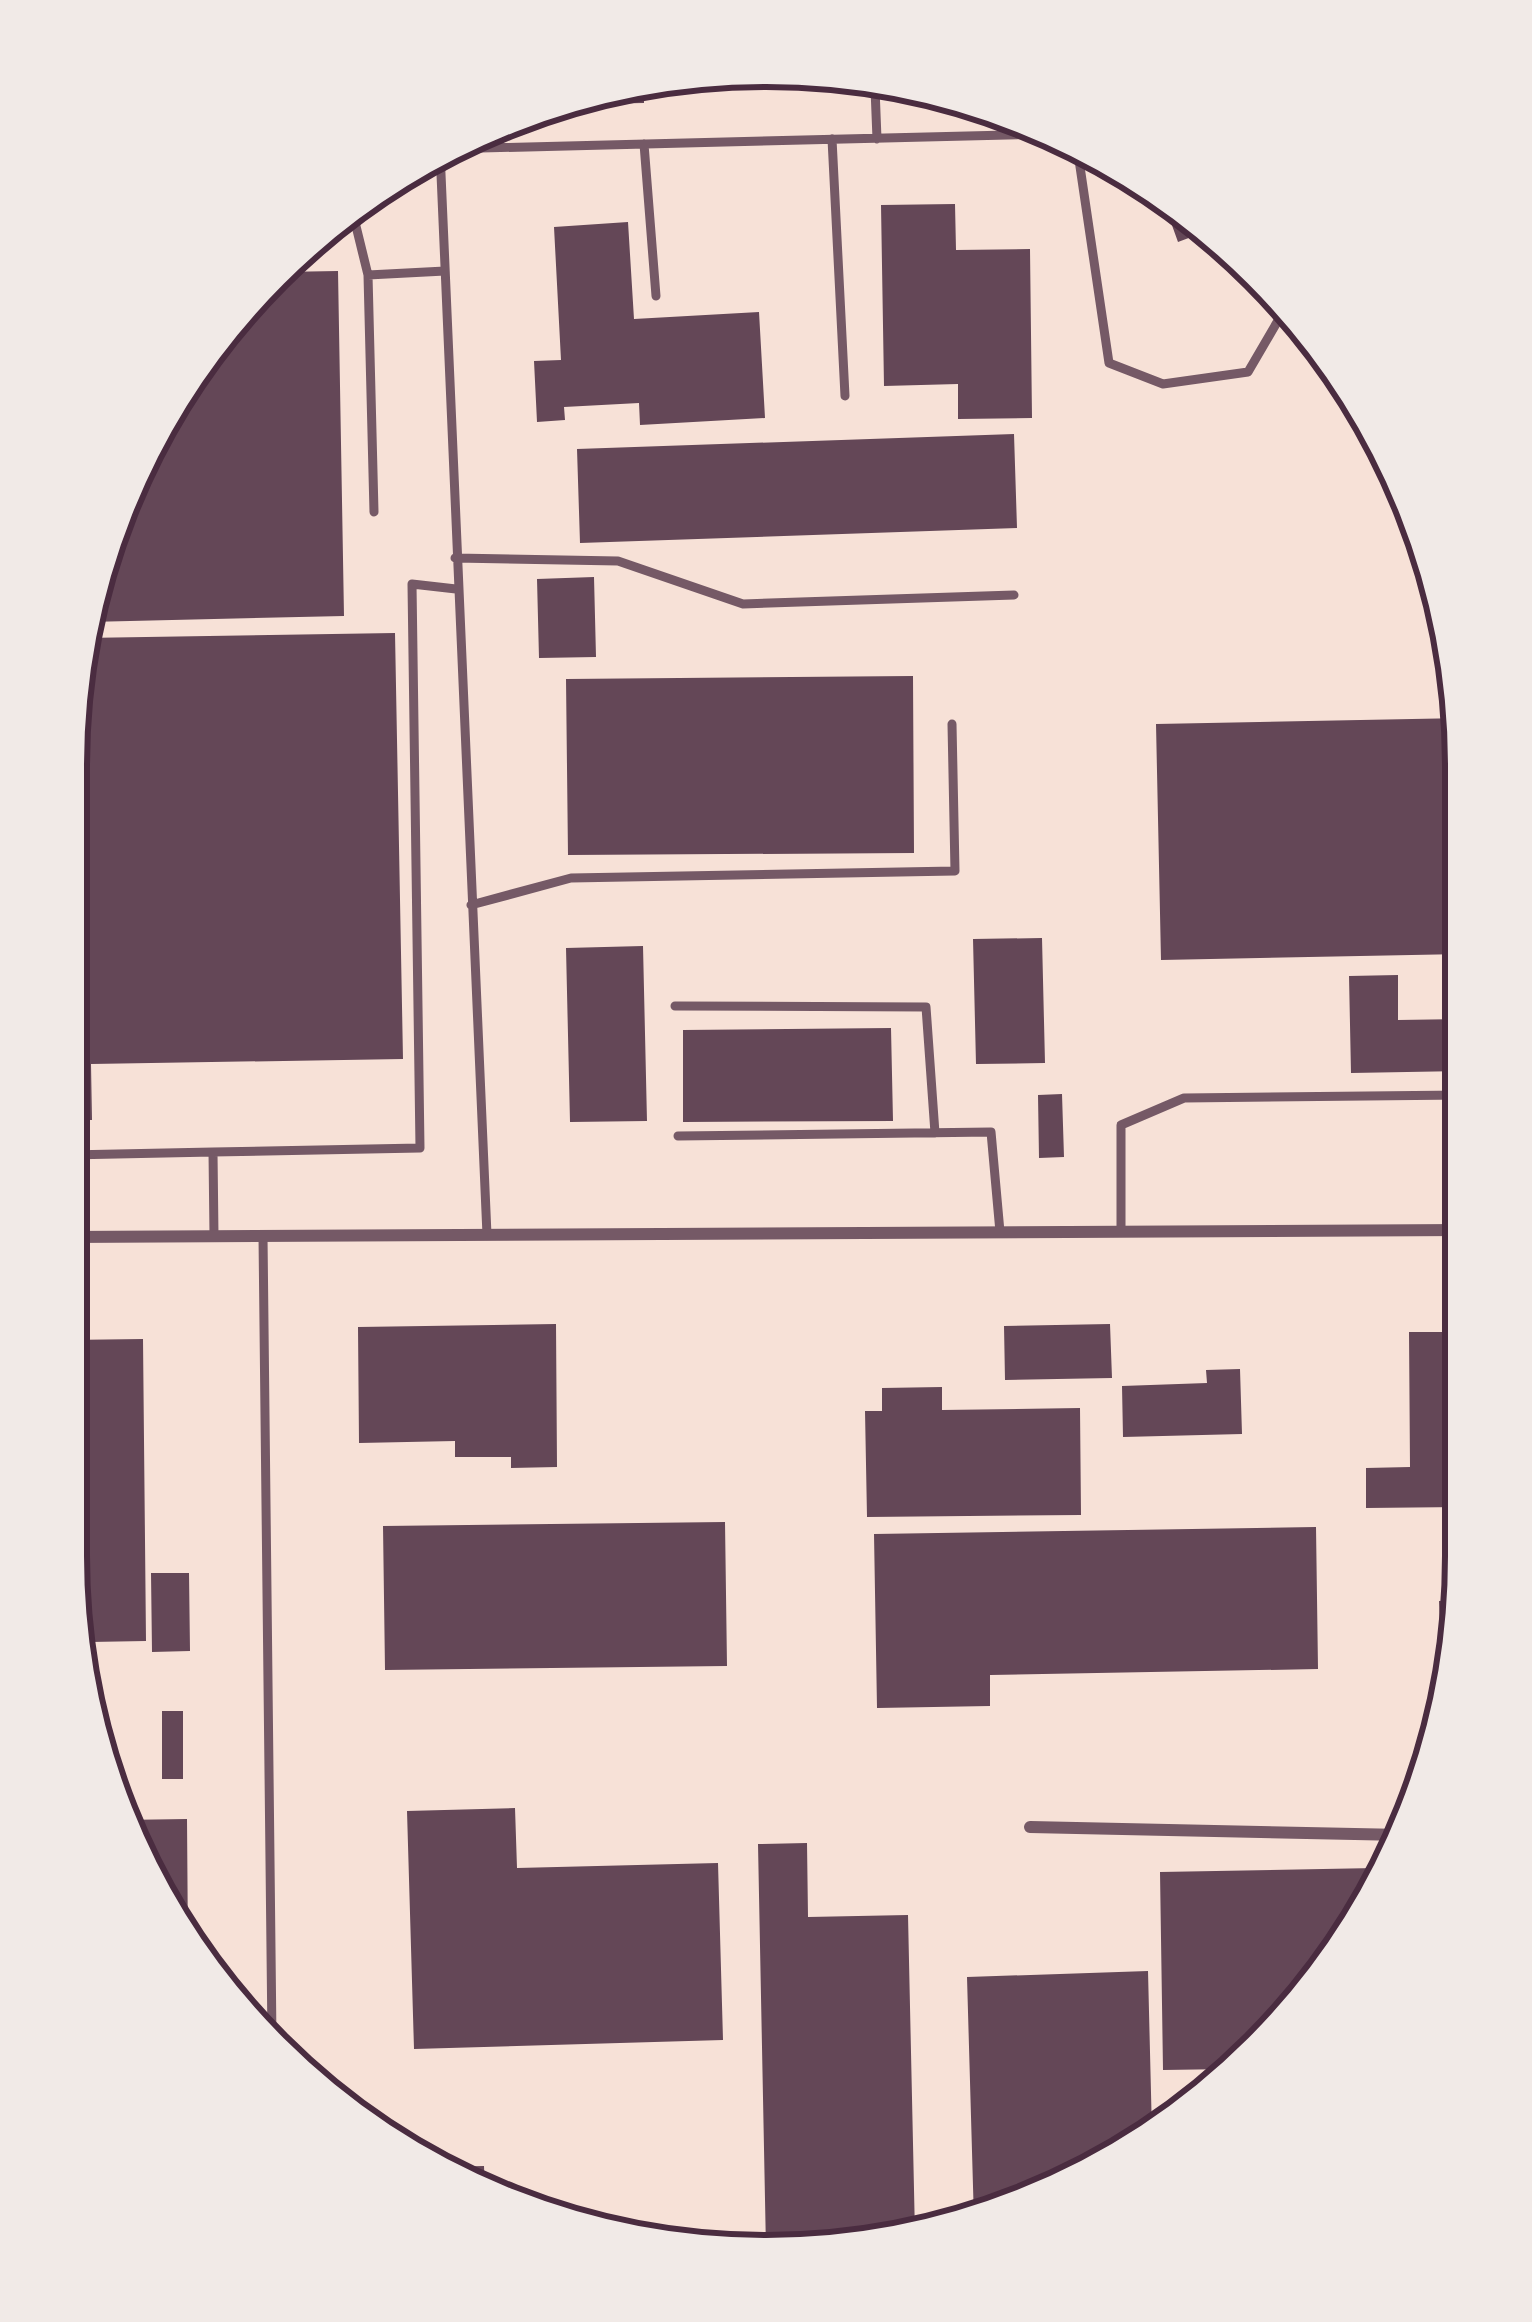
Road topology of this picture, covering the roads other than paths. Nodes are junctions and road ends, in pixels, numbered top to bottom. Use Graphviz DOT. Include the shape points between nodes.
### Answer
graph roads {
  1 [pos="875,96"];
  2 [pos="1015,135"];
  3 [pos="832,139"];
  4 [pos="877,139"];
  5 [pos="644,144"];
  6 [pos="486,148"];
  7 [pos="1080,164"];
  8 [pos="442,170"];
  9 [pos="356,225"];
  10 [pos="445,272"];
  11 [pos="368,275"];
  12 [pos="656,296"];
  13 [pos="1278,320"];
  14 [pos="845,396"];
  15 [pos="374,512"];
  16 [pos="454,558"];
  17 [pos="455,589"];
  18 [pos="1014,595"];
  19 [pos="952,724"];
  20 [pos="471,904"];
  21 [pos="675,1006"];
  22 [pos="1445,1094"];
  23 [pos="935,1133"];
  24 [pos="678,1136"];
  25 [pos="213,1152"];
  26 [pos="87,1155"];
  27 [pos="1445,1230"];
  28 [pos="1000,1232"];
  29 [pos="1121,1232"];
  30 [pos="487,1235"];
  31 [pos="214,1236"];
  32 [pos="263,1236"];
  33 [pos="87,1237"];
  34 [pos="1030,1827"];
  35 [pos="1385,1835"];
  36 [pos="272,2021"];
  1 -- 4 [label="lane"];
  2 -- 4 [label="lane"];
  3 -- 4 [label="lane"];
  3 -- 5 [label="lane"];
  3 -- 14 [label="lane"];
  5 -- 6 [label="lane"];
  5 -- 12 [label="lane"];
  7 -- 13 [label="lane" via="1108,363 1163,384 1248,372"];
  8 -- 10 [label="lane"];
  9 -- 11 [label="lane"];
  10 -- 11 [label="lane"];
  10 -- 16 [label="lane"];
  11 -- 15 [label="lane"];
  16 -- 17 [label="lane"];
  16 -- 18 [label="lane" via="618,561 743,604"];
  17 -- 20 [label="lane"];
  17 -- 25 [label="lane" via="412,584 420,1148"];
  19 -- 20 [label="lane" via="955,871 571,878"];
  20 -- 30 [label="lane"];
  21 -- 23 [label="lane" via="926,1007"];
  22 -- 29 [label="lane" via="1184,1098 1121,1125"];
  23 -- 24 [label="lane"];
  23 -- 28 [label="lane" via="991,1132"];
  25 -- 26 [label="lane"];
  25 -- 31 [label="lane"];
  27 -- 29 [label="street"];
  28 -- 29 [label="street"];
  28 -- 30 [label="street"];
  30 -- 32 [label="street"];
  31 -- 32 [label="street"];
  31 -- 33 [label="street"];
  32 -- 36 [label="lane"];
  34 -- 35 [label="street"];
}
